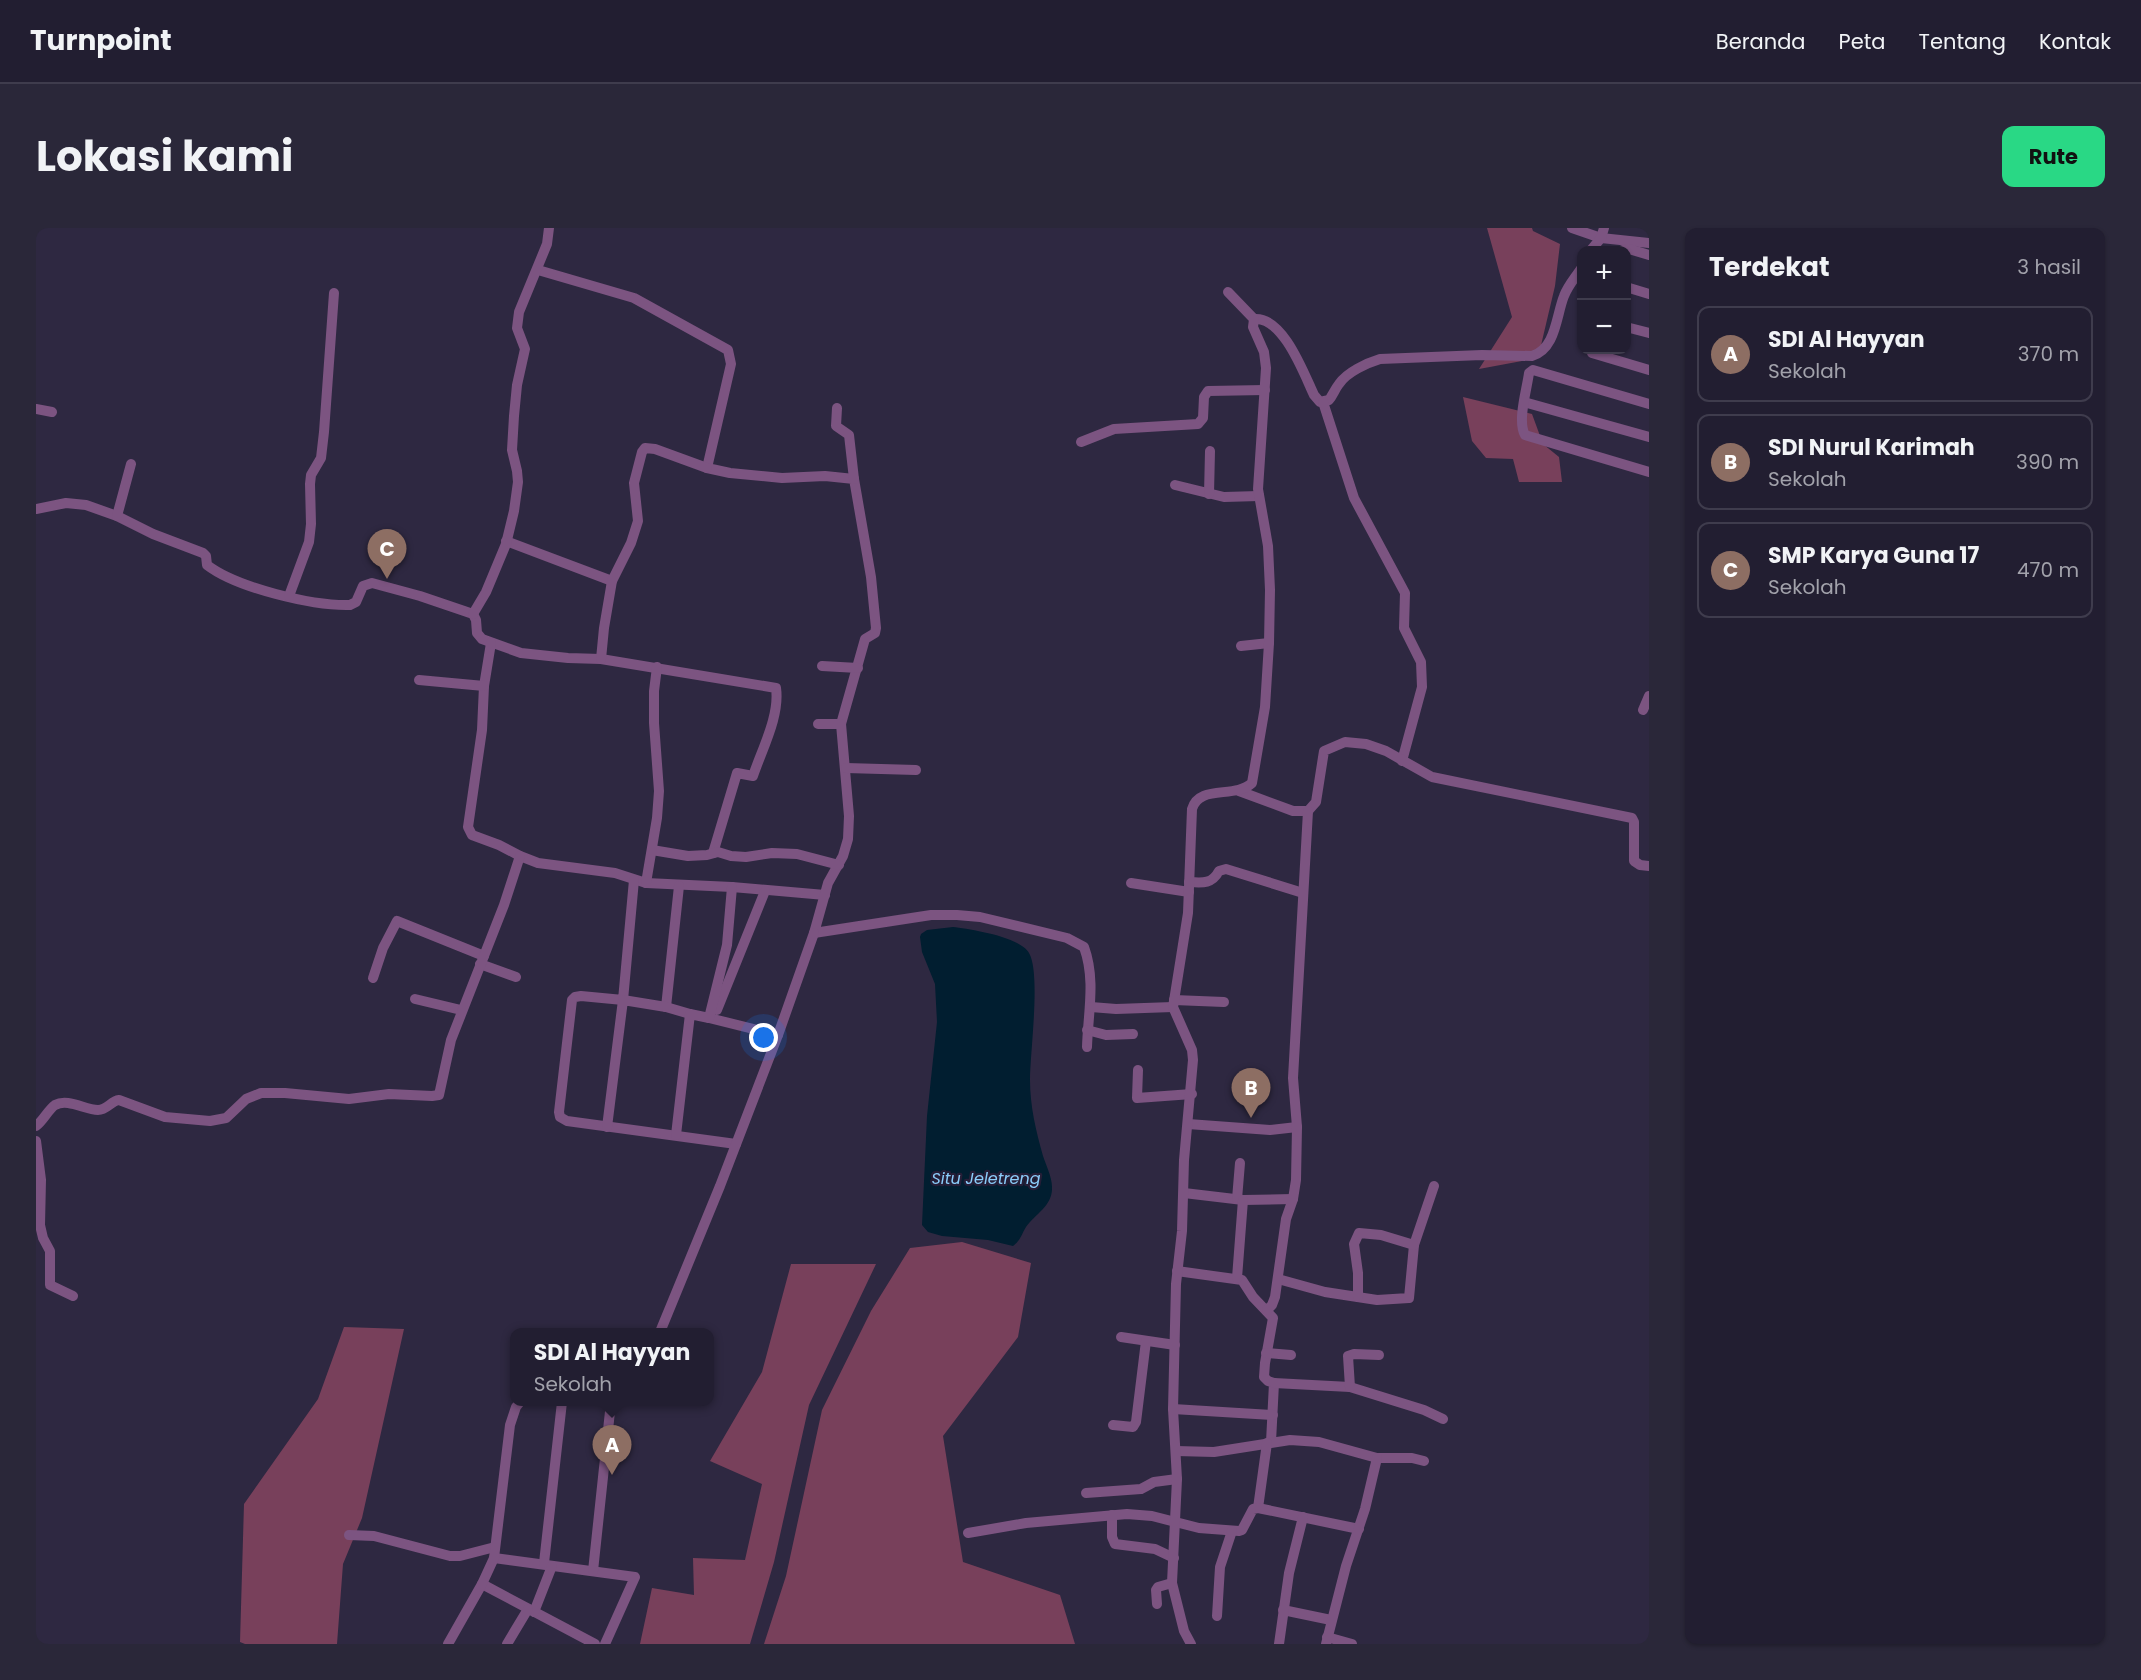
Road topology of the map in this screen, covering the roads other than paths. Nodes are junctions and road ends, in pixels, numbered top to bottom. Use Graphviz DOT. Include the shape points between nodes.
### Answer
graph roads {
  1 [pos="549,228"];
  2 [pos="1572,228"];
  3 [pos="1602,233"];
  4 [pos="1649,243"];
  5 [pos="1594,246"];
  6 [pos="1631,250"];
  7 [pos="1649,255"];
  8 [pos="538,270"];
  9 [pos="1577,273"];
  10 [pos="1631,289"];
  11 [pos="1228,292"];
  12 [pos="334,294"];
  13 [pos="1649,294"];
  14 [pos="1254,318"];
  15 [pos="1631,328"];
  16 [pos="1649,333"];
  17 [pos="1595,354"];
  18 [pos="1649,370"];
  19 [pos="1265,390"];
  20 [pos="1323,402"];
  21 [pos="1524,402"];
  22 [pos="1649,404"];
  23 [pos="837,408"];
  24 [pos="36,409"];
  25 [pos="52,412"];
  26 [pos="1649,437"];
  27 [pos="1081,442"];
  28 [pos="1210,452"];
  29 [pos="131,464"];
  30 [pos="707,468"];
  31 [pos="1649,472"];
  32 [pos="854,479"];
  33 [pos="1175,485"];
  34 [pos="1209,494"];
  35 [pos="1259,496"];
  36 [pos="36,509"];
  37 [pos="117,516"];
  38 [pos="506,542"];
  39 [pos="612,581"];
  40 [pos="289,596"];
  41 [pos="473,614"];
  42 [pos="491,643"];
  43 [pos="1269,643"];
  44 [pos="1241,646"];
  45 [pos="602,659"];
  46 [pos="822,666"];
  47 [pos="657,667"];
  48 [pos="858,668"];
  49 [pos="418,680"];
  50 [pos="484,686"];
  51 [pos="1649,696"];
  52 [pos="1643,710"];
  53 [pos="818,724"];
  54 [pos="842,724"];
  55 [pos="1402,761"];
  56 [pos="846,768"];
  57 [pos="916,770"];
  58 [pos="1239,791"];
  59 [pos="1308,811"];
  60 [pos="652,850"];
  61 [pos="712,853"];
  62 [pos="520,856"];
  63 [pos="839,865"];
  64 [pos="1649,866"];
  65 [pos="634,880"];
  66 [pos="646,883"];
  67 [pos="1131,884"];
  68 [pos="679,886"];
  69 [pos="732,887"];
  70 [pos="1189,887"];
  71 [pos="765,891"];
  72 [pos="1303,892"];
  73 [pos="825,896"];
  74 [pos="814,933"];
  75 [pos="482,960"];
  76 [pos="516,977"];
  77 [pos="373,978"];
  78 [pos="414,999"];
  79 [pos="623,1000"];
  80 [pos="1224,1002"];
  81 [pos="1173,1004"];
  82 [pos="666,1007"];
  83 [pos="1091,1007"];
  84 [pos="461,1010"];
  85 [pos="690,1014"];
  86 [pos="711,1019"];
  87 [pos="1087,1030"];
  88 [pos="1133,1034"];
  89 [pos="778,1035"];
  90 [pos="1086,1047"];
  91 [pos="1138,1070"];
  92 [pos="1192,1094"];
  93 [pos="1188,1124"];
  94 [pos="36,1126"];
  95 [pos="608,1127"];
  96 [pos="1297,1127"];
  97 [pos="676,1135"];
  98 [pos="36,1141"];
  99 [pos="736,1144"];
  100 [pos="1240,1163"];
  101 [pos="1434,1186"];
  102 [pos="1184,1193"];
  103 [pos="1293,1199"];
  104 [pos="1240,1200"];
  105 [pos="1414,1245"];
  106 [pos="1177,1271"];
  107 [pos="1237,1278"];
  108 [pos="1278,1280"];
  109 [pos="73,1296"];
  110 [pos="1358,1297"];
  111 [pos="1267,1310"];
  112 [pos="662,1328"];
  113 [pos="1121,1337"];
  114 [pos="1146,1341"];
  115 [pos="1175,1345"];
  116 [pos="1266,1353"];
  117 [pos="1291,1355"];
  118 [pos="1379,1355"];
  119 [pos="1274,1383"];
  120 [pos="1350,1387"];
  121 [pos="517,1406"];
  122 [pos="562,1406"];
  123 [pos="610,1406"];
  124 [pos="1173,1409"];
  125 [pos="1273,1415"];
  126 [pos="1443,1419"];
  127 [pos="1113,1425"];
  128 [pos="1269,1442"];
  129 [pos="1176,1450"];
  130 [pos="1377,1458"];
  131 [pos="1424,1461"];
  132 [pos="1177,1479"];
  133 [pos="1086,1493"];
  134 [pos="1258,1508"];
  135 [pos="1112,1515"];
  136 [pos="1303,1517"];
  137 [pos="1175,1522"];
  138 [pos="1359,1529"];
  139 [pos="1232,1531"];
  140 [pos="968,1533"];
  141 [pos="349,1535"];
  142 [pos="495,1552"];
  143 [pos="1174,1558"];
  144 [pos="548,1565"];
  145 [pos="593,1571"];
  146 [pos="1172,1583"];
  147 [pos="482,1584"];
  148 [pos="1157,1604"];
  149 [pos="1283,1610"];
  150 [pos="531,1611"];
  151 [pos="1217,1616"];
  152 [pos="1331,1620"];
  153 [pos="1326,1641"];
  154 [pos="448,1644"];
  155 [pos="507,1644"];
  156 [pos="595,1644"];
  157 [pos="605,1644"];
  158 [pos="1191,1644"];
  159 [pos="1279,1644"];
  160 [pos="1352,1644"];
  1 -- 8 [label="street"];
  2 -- 3 [label="street"];
  3 -- 4 [label="street"];
  3 -- 5 [label="street"];
  6 -- 7 [label="street"];
  8 -- 30 [label="street" via="634,298 728,350 731,364"];
  8 -- 38 [label="street" via="519,312 517,328 525,349 512,439 516,495"];
  9 -- 20 [label="street" via="1564,294 1549,344 1539,354 1380,359 1348,375 1329,400"];
  10 -- 13 [label="street"];
  11 -- 14 [label="street"];
  12 -- 40 [label="street" via="323,443 310,484 309,542"];
  14 -- 19 [label="street" via="1253,327 1264,352"];
  14 -- 20 [label="street" via="1270,323 1285,337 1314,395"];
  15 -- 16 [label="street"];
  17 -- 18 [label="street"];
  19 -- 27 [label="street" via="1208,391 1203,397 1203,418 1198,424 1113,429"];
  19 -- 35 [label="street"];
  20 -- 55 [label="street" via="1354,498 1405,592 1404,628 1421,662 1422,687"];
  21 -- 22 [label="street" via="1529,373 1533,370"];
  21 -- 26 [label="street"];
  21 -- 31 [label="street" via="1521,420 1525,435"];
  23 -- 32 [label="street" via="837,426 849,435"];
  24 -- 25 [label="street"];
  28 -- 34 [label="street"];
  29 -- 37 [label="street"];
  30 -- 32 [label="street" via="774,478"];
  30 -- 39 [label="street" via="645,448 634,483 638,521"];
  32 -- 48 [label="street" via="876,628 865,639"];
  33 -- 34 [label="street"];
  34 -- 35 [label="street"];
  35 -- 43 [label="street" via="1268,546"];
  36 -- 37 [label="street" via="80,503"];
  37 -- 40 [label="street" via="203,554 207,565 230,579"];
  38 -- 39 [label="street"];
  38 -- 41 [label="street"];
  39 -- 45 [label="street"];
  40 -- 41 [label="street" via="350,605 356,602 363,586 372,584"];
  41 -- 42 [label="street" via="478,636"];
  42 -- 45 [label="street" via="521,653"];
  42 -- 50 [label="street"];
  43 -- 44 [label="street"];
  43 -- 58 [label="street" via="1265,707 1254,777"];
  45 -- 47 [label="street"];
  46 -- 48 [label="street"];
  47 -- 60 [label="street" via="654,723 659,791"];
  47 -- 61 [label="street" via="776,687 773,718 753,776 737,773"];
  48 -- 54 [label="street"];
  49 -- 50 [label="street"];
  50 -- 62 [label="street" via="468,827 474,836"];
  51 -- 52 [label="street"];
  53 -- 54 [label="street"];
  54 -- 56 [label="street"];
  55 -- 59 [label="street" via="1366,744 1345,742 1324,751 1317,802"];
  55 -- 64 [label="street" via="1432,777 1632,818 1634,861"];
  56 -- 57 [label="street"];
  56 -- 63 [label="street" via="848,838"];
  58 -- 59 [label="street" via="1293,811"];
  58 -- 70 [label="street" via="1202,795 1194,803"];
  59 -- 72 [label="street"];
  60 -- 61 [label="street" via="688,856"];
  60 -- 66 [label="street"];
  61 -- 63 [label="street" via="746,857 797,854"];
  62 -- 65 [label="street" via="538,863 615,873"];
  62 -- 75 [label="street"];
  63 -- 73 [label="street"];
  65 -- 66 [label="street"];
  65 -- 79 [label="street"];
  66 -- 68 [label="street"];
  67 -- 70 [label="street"];
  68 -- 69 [label="street"];
  68 -- 82 [label="street"];
  69 -- 71 [label="street"];
  69 -- 86 [label="street" via="727,945"];
  70 -- 72 [label="street" via="1210,882 1226,869"];
  70 -- 81 [label="street"];
  71 -- 73 [label="street"];
  71 -- 86 [label="street"];
  72 -- 96 [label="street" via="1293,1078"];
  73 -- 74 [label="street"];
  74 -- 83 [label="street" via="945,914 980,917 1067,938 1084,947 1088,958"];
  74 -- 89 [label="street"];
  75 -- 76 [label="street"];
  75 -- 77 [label="street" via="397,921"];
  75 -- 84 [label="street"];
  78 -- 84 [label="street"];
  79 -- 82 [label="street"];
  79 -- 95 [label="street"];
  79 -- 95 [label="street" via="581,996 575,997 571,1006 560,1117"];
  80 -- 81 [label="street"];
  81 -- 83 [label="street"];
  81 -- 92 [label="street" via="1192,1050"];
  82 -- 85 [label="street"];
  83 -- 87 [label="street"];
  84 -- 94 [label="street" via="437,1096 389,1094 349,1099 261,1093 246,1099 226,1118 210,1121 165,1117 119,1100 98,1110 63,1103 54,1106"];
  85 -- 86 [label="street"];
  85 -- 97 [label="street"];
  86 -- 89 [label="street"];
  87 -- 88 [label="street" via="1106,1035"];
  87 -- 90 [label="street"];
  89 -- 99 [label="street"];
  91 -- 92 [label="street" via="1137,1098"];
  92 -- 93 [label="street"];
  93 -- 96 [label="street" via="1270,1130"];
  93 -- 102 [label="street"];
  95 -- 97 [label="street"];
  96 -- 103 [label="street"];
  97 -- 99 [label="street"];
  98 -- 109 [label="street" via="41,1180 40,1225 50,1251 50,1285"];
  99 -- 112 [label="street"];
  100 -- 104 [label="street"];
  101 -- 105 [label="street"];
  102 -- 104 [label="street"];
  102 -- 106 [label="street"];
  103 -- 104 [label="street"];
  103 -- 108 [label="street" via="1286,1219"];
  104 -- 107 [label="street"];
  105 -- 110 [label="street" via="1409,1298"];
  105 -- 110 [label="street" via="1359,1233 1353,1244"];
  106 -- 107 [label="street"];
  106 -- 115 [label="street"];
  107 -- 111 [label="street"];
  108 -- 110 [label="street"];
  108 -- 111 [label="street" via="1275,1297"];
  111 -- 116 [label="street" via="1273,1321"];
  113 -- 114 [label="street"];
  114 -- 115 [label="street"];
  114 -- 127 [label="street" via="1136,1422 1132,1427"];
  115 -- 124 [label="street"];
  116 -- 117 [label="street"];
  116 -- 119 [label="street" via="1264,1377"];
  118 -- 120 [label="street" via="1348,1356"];
  119 -- 120 [label="street"];
  119 -- 125 [label="street"];
  120 -- 126 [label="street"];
  121 -- 142 [label="street" via="510,1425"];
  122 -- 144 [label="street"];
  123 -- 145 [label="street"];
  124 -- 125 [label="street"];
  124 -- 129 [label="street"];
  125 -- 128 [label="street"];
  128 -- 129 [label="street" via="1214,1452"];
  128 -- 130 [label="street" via="1319,1442"];
  128 -- 134 [label="street"];
  129 -- 132 [label="street"];
  130 -- 131 [label="street"];
  130 -- 138 [label="street"];
  132 -- 133 [label="street" via="1154,1482 1141,1489"];
  132 -- 137 [label="street"];
  134 -- 136 [label="street"];
  134 -- 139 [label="street" via="1251,1512 1242,1530"];
  135 -- 137 [label="street" via="1138,1514"];
  135 -- 140 [label="street"];
  135 -- 143 [label="street" via="1115,1544 1155,1549"];
  136 -- 138 [label="street"];
  136 -- 149 [label="street"];
  137 -- 139 [label="street"];
  137 -- 143 [label="street"];
  138 -- 152 [label="street"];
  139 -- 151 [label="street" via="1220,1567"];
  141 -- 142 [label="street" via="374,1536 450,1556"];
  142 -- 144 [label="street"];
  142 -- 147 [label="street"];
  143 -- 146 [label="street"];
  144 -- 145 [label="street"];
  144 -- 150 [label="street"];
  145 -- 157 [label="street" via="635,1577"];
  146 -- 148 [label="street" via="1158,1587"];
  146 -- 158 [label="street" via="1184,1632"];
  147 -- 150 [label="street"];
  147 -- 154 [label="street"];
  149 -- 152 [label="street"];
  149 -- 159 [label="street"];
  150 -- 155 [label="street"];
  150 -- 156 [label="street"];
  152 -- 153 [label="street"];
  153 -- 160 [label="street"];
}
